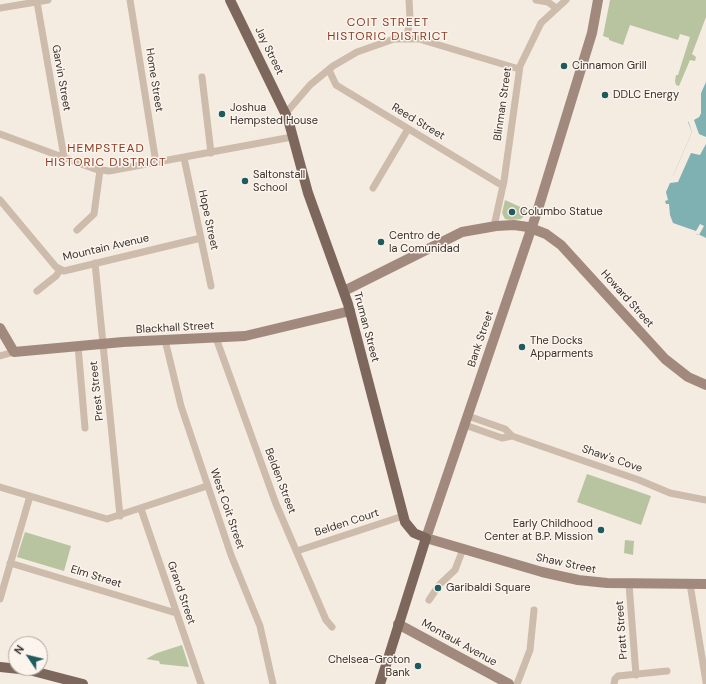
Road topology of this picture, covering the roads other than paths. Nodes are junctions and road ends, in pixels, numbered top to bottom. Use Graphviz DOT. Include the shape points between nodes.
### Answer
graph roads {
  1 [pos="48,0"];
  2 [pos="130,0"];
  3 [pos="230,0"];
  4 [pos="409,0"];
  5 [pos="536,0"];
  6 [pos="566,0"];
  7 [pos="598,0"];
  8 [pos="37,2"];
  9 [pos="0,8"];
  10 [pos="556,8"];
  11 [pos="407,37"];
  12 [pos="519,69"];
  13 [pos="329,70"];
  14 [pos="202,76"];
  15 [pos="286,113"];
  16 [pos="408,129"];
  17 [pos="0,134"];
  18 [pos="292,137"];
  19 [pos="211,153"];
  20 [pos="64,157"];
  21 [pos="184,158"];
  22 [pos="156,163"];
  23 [pos="100,170"];
  24 [pos="503,186"];
  25 [pos="373,188"];
  26 [pos="0,200"];
  27 [pos="494,226"];
  28 [pos="532,228"];
  29 [pos="77,230"];
  30 [pos="201,238"];
  31 [pos="95,263"];
  32 [pos="60,270"];
  33 [pos="211,286"];
  34 [pos="37,291"];
  35 [pos="344,291"];
  36 [pos="350,311"];
  37 [pos="0,328"];
  38 [pos="216,338"];
  39 [pos="165,340"];
  40 [pos="103,344"];
  41 [pos="78,346"];
  42 [pos="14,352"];
  43 [pos="0,356"];
  44 [pos="706,385"];
  45 [pos="466,421"];
  46 [pos="85,428"];
  47 [pos="207,486"];
  48 [pos="0,487"];
  49 [pos="30,496"];
  50 [pos="706,500"];
  51 [pos="141,509"];
  52 [pos="120,516"];
  53 [pos="403,516"];
  54 [pos="426,538"];
  55 [pos="463,549"];
  56 [pos="297,551"];
  57 [pos="10,563"];
  58 [pos="629,584"];
  59 [pos="690,584"];
  60 [pos="706,584"];
  61 [pos="0,599"];
  62 [pos="429,600"];
  63 [pos="534,610"];
  64 [pos="176,613"];
  65 [pos="398,624"];
  66 [pos="332,627"];
  67 [pos="0,667"];
  68 [pos="667,671"];
  69 [pos="636,675"];
  70 [pos="706,682"];
  71 [pos="83,684"];
  72 [pos="201,684"];
  73 [pos="273,684"];
  74 [pos="380,684"];
  75 [pos="509,684"];
  76 [pos="517,684"];
  77 [pos="614,684"];
  1 -- 8 [label="street"];
  2 -- 22 [label="street, Home Street"];
  3 -- 15 [label="main road, Jay Street"];
  4 -- 11 [label="street" via="410,19"];
  5 -- 10 [label="street" via="548,2"];
  6 -- 10 [label="street, Blinman Street"];
  7 -- 28 [label="street, Bank Street" via="592,33"];
  8 -- 9 [label="street"];
  8 -- 20 [label="street, Garvin Street"];
  10 -- 12 [label="street, Blinman Street" via="538,29"];
  11 -- 12 [label="street" via="419,38"];
  11 -- 13 [label="street" via="394,38 368,47"];
  12 -- 24 [label="street, Blinman Street"];
  13 -- 15 [label="street" via="310,85"];
  13 -- 16 [label="street, Reed Street" via="336,86"];
  14 -- 19 [label="street"];
  15 -- 18 [label="main road, Truman Street"];
  16 -- 24 [label="street, Reed Street"];
  16 -- 25 [label="street"];
  17 -- 20 [label="street"];
  18 -- 19 [label="street"];
  18 -- 35 [label="main road, Truman Street" via="308,192"];
  19 -- 21 [label="street"];
  20 -- 23 [label="street"];
  21 -- 22 [label="street"];
  21 -- 30 [label="street, Hope Street"];
  22 -- 23 [label="street" via="113,171"];
  23 -- 29 [label="street" via="94,214"];
  24 -- 27 [label="street, Blinman Street"];
  26 -- 32 [label="street, Mountain Avenue"];
  27 -- 28 [label="street" via="514,225"];
  27 -- 35 [label="street" via="455,234"];
  28 -- 44 [label="street, Howard Street" via="561,245 665,359 688,376"];
  28 -- 45 [label="street, Bank Street"];
  30 -- 31 [label="street, Mountain Avenue"];
  30 -- 33 [label="street, Hope Street"];
  31 -- 32 [label="street, Mountain Avenue" via="66,271"];
  31 -- 40 [label="street, Prest Street"];
  32 -- 34 [label="street"];
  35 -- 36 [label="main road, Truman Street"];
  36 -- 38 [label="street, Blackhall Street" via="255,334"];
  36 -- 53 [label="main road, Truman Street"];
  37 -- 42 [label="street"];
  38 -- 39 [label="street, Blackhall Street"];
  38 -- 56 [label="street, Belden Street" via="259,457"];
  39 -- 40 [label="street, Blackhall Street"];
  39 -- 47 [label="street, West Coit Street" via="179,399"];
  40 -- 41 [label="street, Blackhall Street"];
  40 -- 52 [label="street, Prest Street"];
  41 -- 42 [label="street, Blackhall Street"];
  41 -- 46 [label="street"];
  42 -- 43 [label="street, Blackhall Street"];
  45 -- 50 [label="street, Shaw's Cove" via="502,438 512,436 670,493"];
  45 -- 54 [label="street, Bank Street"];
  47 -- 51 [label="street"];
  47 -- 73 [label="street, West Coit Street" via="260,626"];
  48 -- 49 [label="street"];
  49 -- 52 [label="street" via="108,519"];
  49 -- 57 [label="street"];
  51 -- 52 [label="street"];
  51 -- 64 [label="street, Grand Street"];
  53 -- 54 [label="main road, Truman Street" via="410,530"];
  53 -- 56 [label="street, Belden Court"];
  54 -- 55 [label="street, Shaw Street"];
  54 -- 65 [label="main road, Bank Street"];
  55 -- 58 [label="street, Shaw Street" via="564,578"];
  55 -- 62 [label="street" via="456,570 438,585"];
  56 -- 66 [label="street, Belden Street" via="326,620"];
  57 -- 61 [label="street"];
  57 -- 64 [label="street, Elm Street"];
  58 -- 59 [label="street, Shaw Street"];
  58 -- 69 [label="street, Pratt Street"];
  59 -- 60 [label="street, Shaw Street"];
  59 -- 70 [label="street"];
  63 -- 76 [label="street" via="530,650"];
  64 -- 72 [label="street, Grand Street"];
  65 -- 74 [label="main road, Bank Street"];
  65 -- 75 [label="street, Montauk Avenue"];
  67 -- 71 [label="main road" via="29,670"];
  68 -- 69 [label="street"];
  69 -- 77 [label="street" via="617,677"];
}
